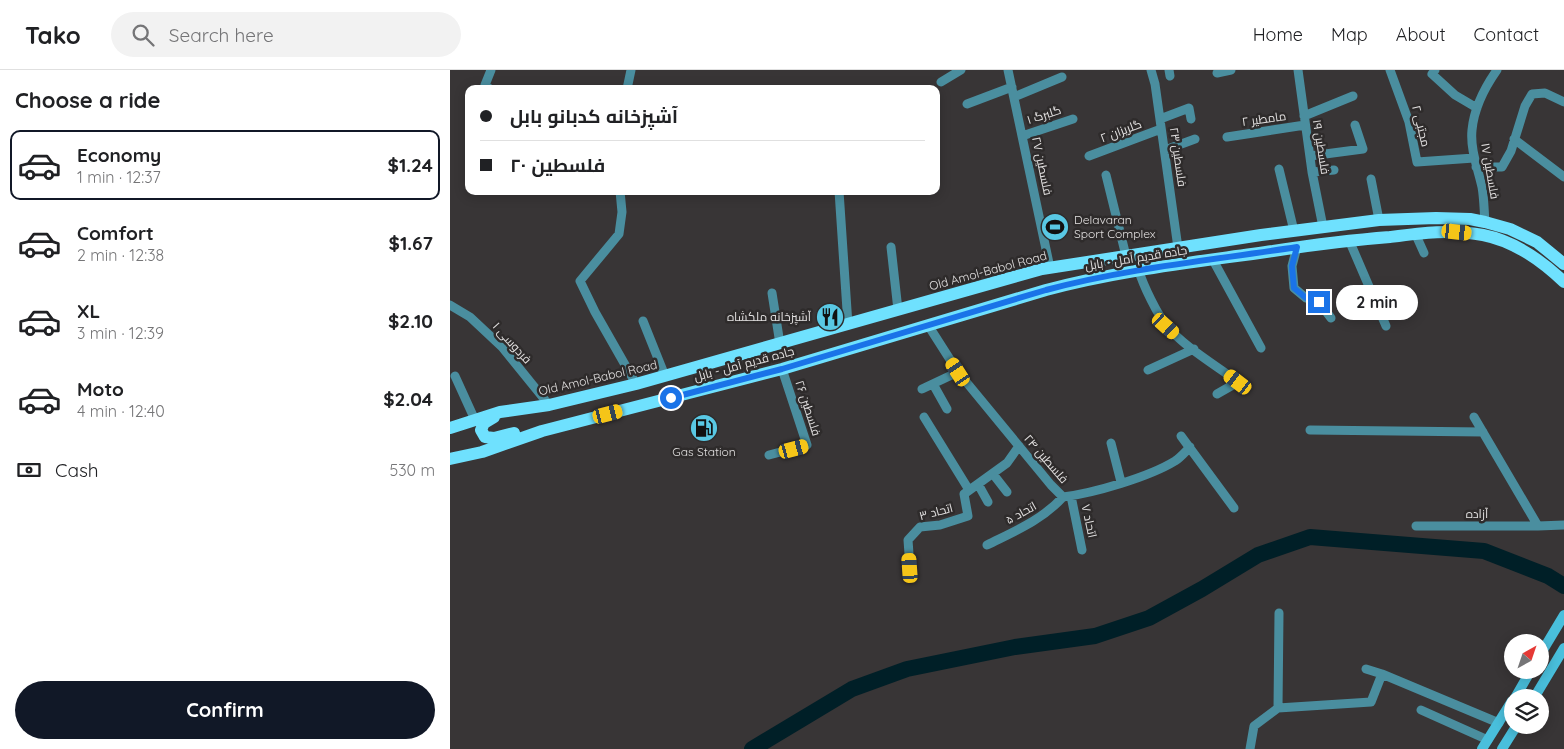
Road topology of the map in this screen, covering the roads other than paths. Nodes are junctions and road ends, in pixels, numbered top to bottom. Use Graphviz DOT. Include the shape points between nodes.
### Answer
graph roads {
  1 [pos="492,70"];
  2 [pos="631,70"];
  3 [pos="960,70"];
  4 [pos="1008,70"];
  5 [pos="1153,70"];
  6 [pos="1231,70"];
  7 [pos="1298,70"];
  8 [pos="1390,70"];
  9 [pos="1435,70"];
  10 [pos="1497,70"];
  11 [pos="1216,74"];
  12 [pos="1062,77"];
  13 [pos="941,82"];
  14 [pos="486,85"];
  15 [pos="628,85"];
  16 [pos="1012,87"];
  17 [pos="1353,96"];
  18 [pos="1014,97"];
  19 [pos="1564,102"];
  20 [pos="967,104"];
  21 [pos="1477,108"];
  22 [pos="1073,119"];
  23 [pos="1160,119"];
  24 [pos="1191,120"];
  25 [pos="1304,121"];
  26 [pos="1355,125"];
  27 [pos="1162,129"];
  28 [pos="1022,136"];
  29 [pos="1227,137"];
  30 [pos="1195,139"];
  31 [pos="1514,139"];
  32 [pos="1165,150"];
  33 [pos="1089,156"];
  34 [pos="1310,156"];
  35 [pos="1475,163"];
  36 [pos="1279,169"];
  37 [pos="1334,170"];
  38 [pos="1312,172"];
  39 [pos="1106,175"];
  40 [pos="1564,178"];
  41 [pos="1371,179"];
  42 [pos="620,195"];
  43 [pos="839,195"];
  44 [pos="1379,220"];
  45 [pos="1485,222"];
  46 [pos="1322,227"];
  47 [pos="1294,231"];
  48 [pos="1415,233"];
  49 [pos="1349,240"];
  50 [pos="890,247"];
  51 [pos="1297,247"];
  52 [pos="1178,248"];
  53 [pos="1424,253"];
  54 [pos="1126,256"];
  55 [pos="1213,260"];
  56 [pos="1564,264"];
  57 [pos="1050,268"];
  58 [pos="1139,271"];
  59 [pos="1564,282"];
  60 [pos="772,292"];
  61 [pos="450,305"];
  62 [pos="898,310"];
  63 [pos="1331,318"];
  64 [pos="643,320"];
  65 [pos="928,325"];
  66 [pos="848,326"];
  67 [pos="1386,326"];
  68 [pos="780,344"];
  69 [pos="1261,348"];
  70 [pos="1194,349"];
  71 [pos="782,369"];
  72 [pos="1148,370"];
  73 [pos="958,372"];
  74 [pos="455,376"];
  75 [pos="665,376"];
  76 [pos="636,384"];
  77 [pos="933,384"];
  78 [pos="922,389"];
  79 [pos="1217,394"];
  80 [pos="549,405"];
  81 [pos="946,409"];
  82 [pos="500,412"];
  83 [pos="924,417"];
  84 [pos="1474,417"];
  85 [pos="475,420"];
  86 [pos="450,428"];
  87 [pos="1310,430"];
  88 [pos="542,431"];
  89 [pos="1483,432"];
  90 [pos="1181,436"];
  91 [pos="1111,443"];
  92 [pos="1019,446"];
  93 [pos="1190,448"];
  94 [pos="769,455"];
  95 [pos="450,459"];
  96 [pos="993,474"];
  97 [pos="1121,482"];
  98 [pos="978,484"];
  99 [pos="970,490"];
  100 [pos="1007,492"];
  101 [pos="1067,497"];
  102 [pos="988,502"];
  103 [pos="1234,508"];
  104 [pos="1564,524"];
  105 [pos="1416,526"];
  106 [pos="1538,526"];
  107 [pos="987,545"];
  108 [pos="1082,550"];
  109 [pos="910,568"];
  110 [pos="1279,613"];
  111 [pos="1564,615"];
  112 [pos="1549,640"];
  113 [pos="1564,648"];
  114 [pos="1366,669"];
  115 [pos="1382,674"];
  116 [pos="1539,689"];
  117 [pos="1278,708"];
  118 [pos="1421,710"];
  119 [pos="1504,715"];
  120 [pos="1499,723"];
  121 [pos="1511,734"];
  122 [pos="1488,740"];
  123 [pos="1250,749"];
  124 [pos="1482,749"];
  125 [pos="1502,749"];
  1 -- 14 [label="street"];
  2 -- 15 [label="street"];
  3 -- 13 [label="street"];
  4 -- 16 [label="street, فلسطین ۲۷"];
  5 -- 23 [label="street, فلسطین ۲۳"];
  6 -- 11 [label="street"];
  7 -- 25 [label="street, فلسطین ۱۹"];
  8 -- 35 [label="street, مجتبی ۲" via="1409,122 1417,162"];
  9 -- 21 [label="street" via="1432,74 1455,95"];
  10 -- 21 [label="street, فلسطین ۱۷"];
  12 -- 18 [label="street"];
  16 -- 18 [label="street, فلسطین ۲۷"];
  16 -- 20 [label="street"];
  17 -- 25 [label="street, مامطیر ۲"];
  18 -- 28 [label="street, فلسطین ۲۷"];
  19 -- 31 [label="street" via="1546,93 1532,94"];
  21 -- 35 [label="street, فلسطین ۱۷" via="1472,131"];
  22 -- 28 [label="street, گلبرگ ۱"];
  23 -- 24 [label="street" via="1189,108"];
  23 -- 27 [label="street, فلسطین ۲۳"];
  25 -- 29 [label="street, مامطیر ۲"];
  25 -- 34 [label="street, فلسطین ۱۹"];
  26 -- 34 [label="street" via="1363,149"];
  27 -- 32 [label="street, فلسطین ۲۳"];
  27 -- 33 [label="street, گلریزان ۲"];
  28 -- 57 [label="street, فلسطین ۲۷"];
  30 -- 32 [label="street"];
  31 -- 35 [label="street" via="1502,167"];
  31 -- 40 [label="street"];
  32 -- 52 [label="street, فلسطین ۲۳"];
  34 -- 38 [label="street, فلسطین ۱۹"];
  35 -- 45 [label="street, فلسطین ۱۷" via="1482,188"];
  36 -- 47 [label="street"];
  37 -- 38 [label="street"];
  38 -- 46 [label="street, فلسطین ۱۹"];
  39 -- 54 [label="street"];
  41 -- 44 [label="street"];
  42 -- 76 [label="street" via="619,234 580,281"];
  43 -- 66 [label="street"];
  44 -- 45 [label="main road, Old Amol-Babol Road" via="1436,218"];
  44 -- 46 [label="main road, Old Amol-Babol Road"];
  45 -- 56 [label="main road, Old Amol-Babol Road" via="1537,242"];
  46 -- 47 [label="main road, Old Amol-Babol Road"];
  47 -- 52 [label="main road, Old Amol-Babol Road"];
  48 -- 49 [label="main road, جاده قدیم آمل - بابل"];
  48 -- 53 [label="street"];
  48 -- 59 [label="main road, جاده قدیم آمل - بابل" via="1444,231 1484,235 1510,244 1548,266"];
  49 -- 51 [label="main road, جاده قدیم آمل - بابل"];
  49 -- 67 [label="street"];
  50 -- 62 [label="street"];
  51 -- 55 [label="main road, جاده قدیم آمل - بابل"];
  51 -- 63 [label="street" via="1292,266 1294,288 1306,298 1319,302"];
  52 -- 54 [label="main road, Old Amol-Babol Road"];
  54 -- 57 [label="main road, Old Amol-Babol Road"];
  55 -- 58 [label="main road, جاده قدیم آمل - بابل"];
  55 -- 69 [label="street"];
  57 -- 62 [label="main road, Old Amol-Babol Road"];
  58 -- 65 [label="main road, جاده قدیم آمل - بابل" via="1079,281"];
  58 -- 70 [label="street" via="1166,326"];
  60 -- 68 [label="street"];
  61 -- 80 [label="street, فردوسی ۱" via="470,317 502,347"];
  62 -- 66 [label="main road, Old Amol-Babol Road"];
  64 -- 75 [label="street"];
  65 -- 71 [label="main road, جاده قدیم آمل - بابل"];
  65 -- 73 [label="street, فلسطین ۲۴"];
  66 -- 68 [label="main road, Old Amol-Babol Road"];
  68 -- 75 [label="main road, Old Amol-Babol Road"];
  70 -- 72 [label="street"];
  70 -- 79 [label="street" via="1238,382"];
  71 -- 88 [label="main road, جاده قدیم آمل - بابل"];
  71 -- 94 [label="street, فلسطين ٢۶" via="807,445"];
  73 -- 77 [label="street"];
  73 -- 92 [label="street, فلسطین ۲۴"];
  74 -- 85 [label="street"];
  75 -- 76 [label="main road, Old Amol-Babol Road"];
  76 -- 80 [label="main road, Old Amol-Babol Road"];
  77 -- 78 [label="street"];
  77 -- 81 [label="street"];
  80 -- 82 [label="main road, Old Amol-Babol Road"];
  82 -- 85 [label="main road, Old Amol-Babol Road"];
  82 -- 88 [label="main road" via="484,424 481,430 485,437"];
  83 -- 99 [label="street"];
  84 -- 89 [label="street"];
  85 -- 86 [label="main road, Old Amol-Babol Road"];
  87 -- 89 [label="street"];
  88 -- 95 [label="main road" via="482,452"];
  89 -- 106 [label="street"];
  90 -- 93 [label="street"];
  91 -- 97 [label="street"];
  92 -- 96 [label="street" via="1007,463"];
  92 -- 101 [label="street, فلسطین ۲۴" via="1051,485"];
  93 -- 97 [label="street, فلسطین ۲۴" via="1176,460 1148,474"];
  93 -- 103 [label="street"];
  96 -- 98 [label="street"];
  96 -- 100 [label="street"];
  97 -- 101 [label="street, فلسطین ۲۴"];
  98 -- 99 [label="street"];
  98 -- 102 [label="street"];
  99 -- 109 [label="street, اتحاد ۳" via="964,494 968,516 940,525 920,527 908,540"];
  101 -- 107 [label="street, اتحاد ۵" via="1051,511"];
  101 -- 108 [label="street, اتحاد ۷"];
  104 -- 106 [label="street, آزاده"];
  105 -- 106 [label="street, آزاده"];
  110 -- 117 [label="street"];
  111 -- 112 [label="main road"];
  113 -- 116 [label="main road"];
  114 -- 115 [label="street"];
  115 -- 117 [label="street" via="1371,702"];
  115 -- 120 [label="street"];
  117 -- 123 [label="street" via="1254,726"];
  118 -- 122 [label="street"];
  119 -- 120 [label="main road"];
  120 -- 122 [label="main road"];
  121 -- 125 [label="main road"];
  122 -- 124 [label="main road"];
}
